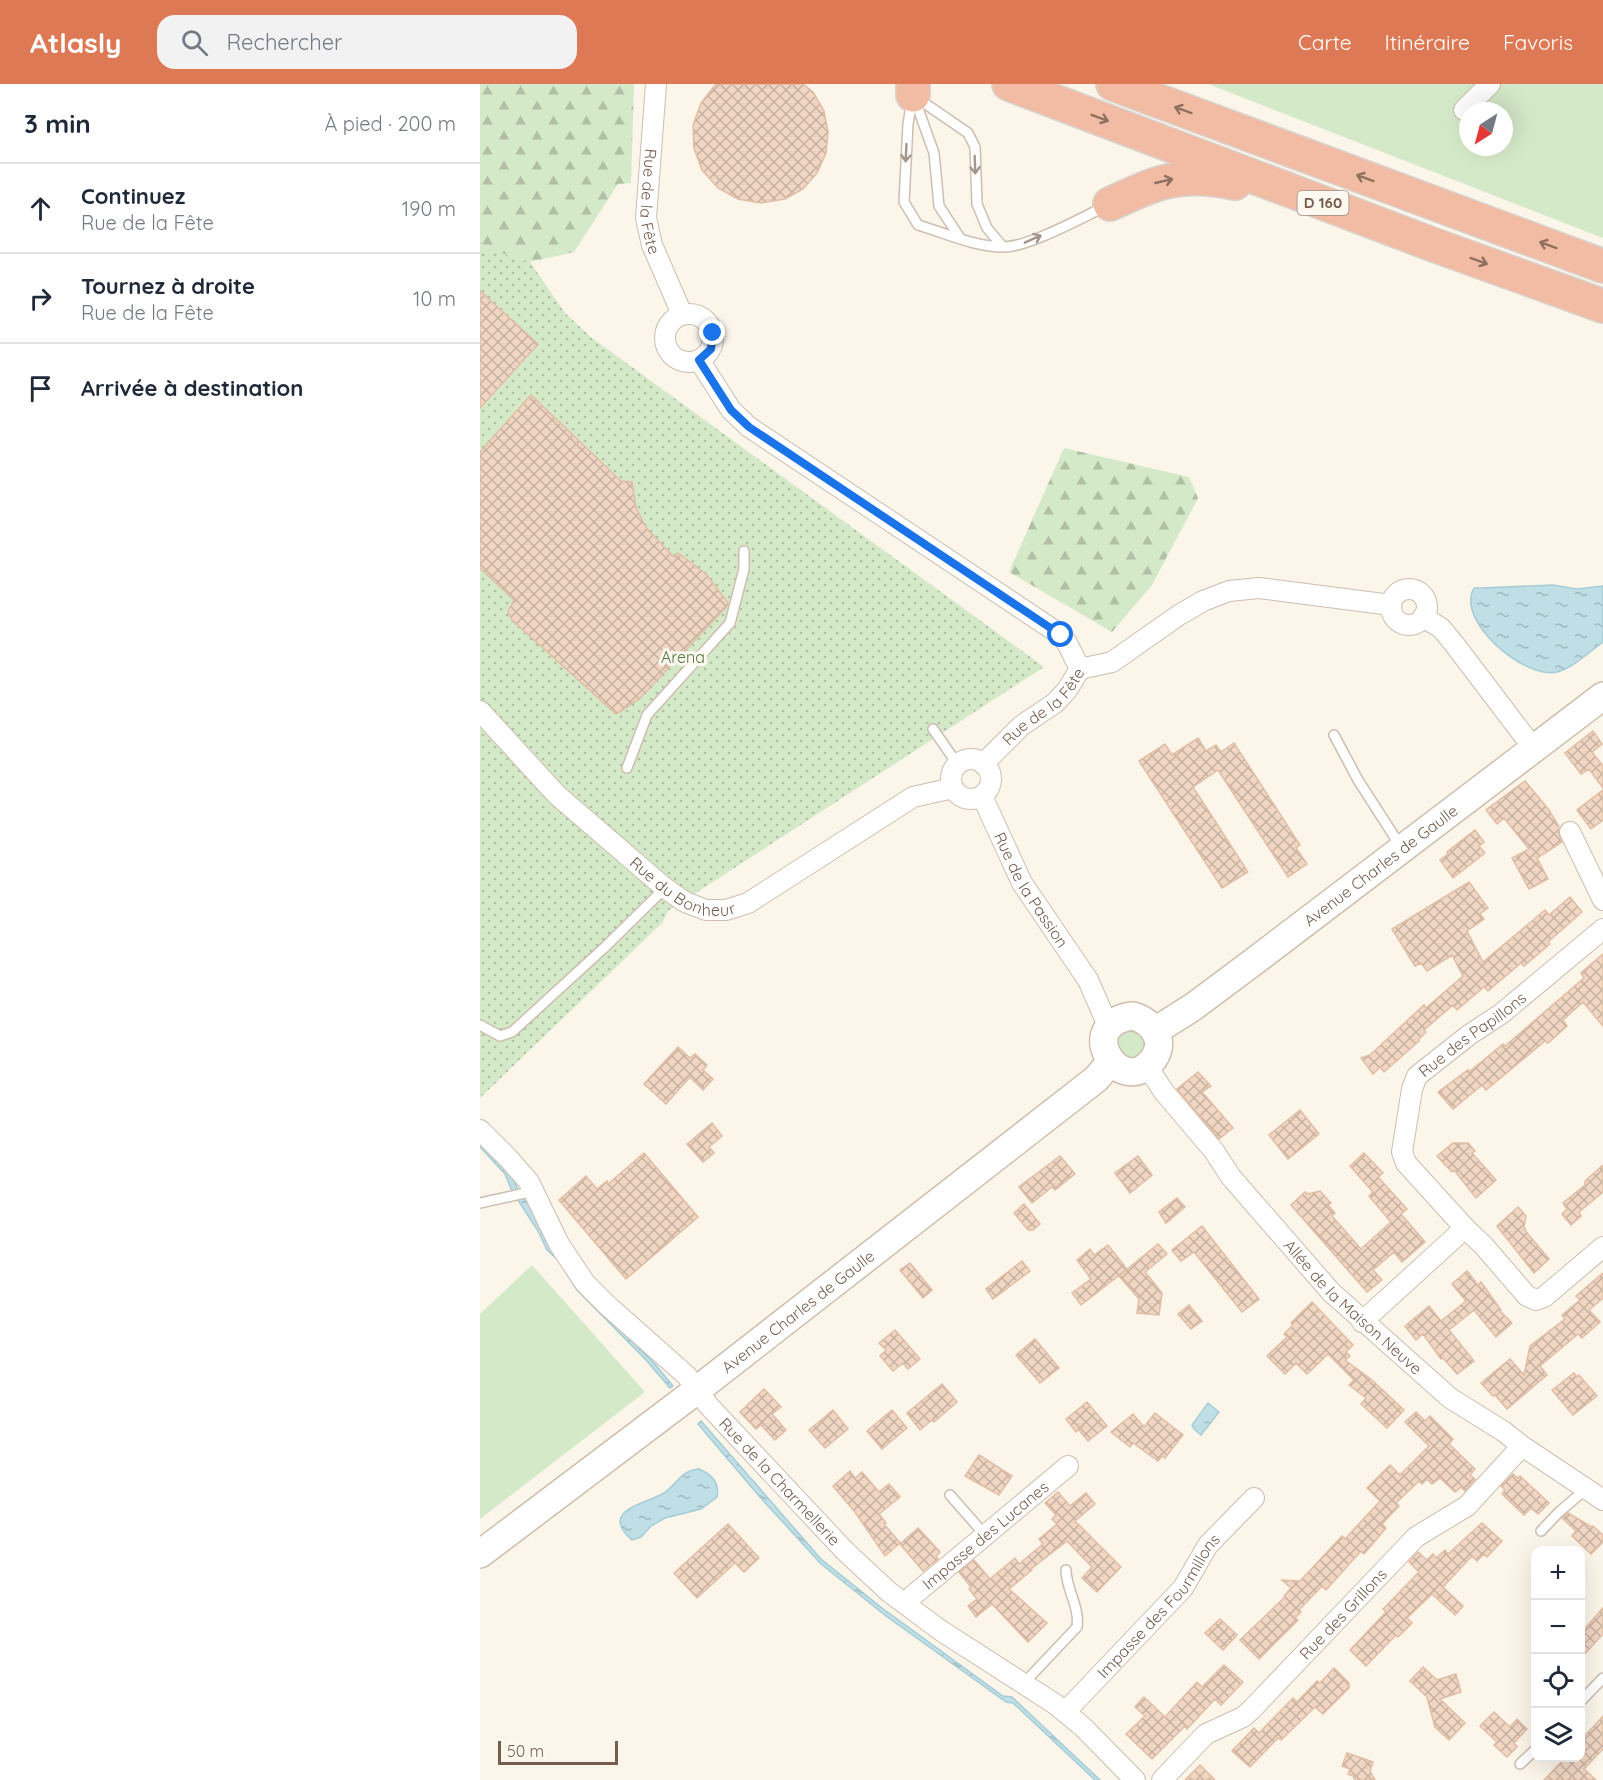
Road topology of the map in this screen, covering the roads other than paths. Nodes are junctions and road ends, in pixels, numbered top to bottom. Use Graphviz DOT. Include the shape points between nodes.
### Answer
graph roads {
  1 [pos="656,84"];
  2 [pos="1009,84"];
  3 [pos="1113,84"];
  4 [pos="1490,84"];
  5 [pos="913,90"];
  6 [pos="1472,102"];
  7 [pos="1110,204"];
  8 [pos="960,238"];
  9 [pos="1434,245"];
  10 [pos="1003,247"];
  11 [pos="1603,266"];
  12 [pos="1603,306"];
  13 [pos="682,314"];
  14 [pos="699,360"];
  15 [pos="744,551"];
  16 [pos="1391,605"];
  17 [pos="1423,617"];
  18 [pos="1080,669"];
  19 [pos="1603,696"];
  20 [pos="480,711"];
  21 [pos="933,729"];
  22 [pos="1334,735"];
  23 [pos="1534,749"];
  24 [pos="983,764"];
  25 [pos="958,765"];
  26 [pos="627,768"];
  27 [pos="953,788"];
  28 [pos="982,796"];
  29 [pos="1570,832"];
  30 [pos="1402,849"];
  31 [pos="665,888"];
  32 [pos="1603,900"];
  33 [pos="1603,929"];
  34 [pos="1119,1022"];
  35 [pos="480,1024"];
  36 [pos="1155,1031"];
  37 [pos="1111,1062"];
  38 [pos="1147,1066"];
  39 [pos="480,1130"];
  40 [pos="530,1192"];
  41 [pos="480,1203"];
  42 [pos="1465,1228"];
  43 [pos="1603,1246"];
  44 [pos="1362,1322"];
  45 [pos="697,1390"];
  46 [pos="1522,1446"];
  47 [pos="1068,1466"];
  48 [pos="1586,1489"];
  49 [pos="950,1495"];
  50 [pos="1254,1498"];
  51 [pos="1603,1500"];
  52 [pos="1541,1531"];
  53 [pos="986,1535"];
  54 [pos="480,1554"];
  55 [pos="1066,1570"];
  56 [pos="904,1603"];
  57 [pos="1603,1678"];
  58 [pos="1024,1683"];
  59 [pos="1585,1698"];
  60 [pos="1065,1712"];
  61 [pos="1531,1754"];
  62 [pos="1520,1764"];
  63 [pos="1135,1780"];
  64 [pos="1162,1780"];
  1 -- 13 [label="street, Rue de la Fête" via="646,218 652,244"];
  2 -- 9 [label="highway, D 160, one-way"];
  11 -- 3 [label="highway, D 160, one-way"];
  4 -- 6 [label="street"];
  5 -- 8 [label="lane" via="934,153 939,206"];
  5 -- 8 [label="lane, one-way" via="904,202 918,225"];
  5 -- 10 [label="lane, one-way" via="968,133 975,147 977,204 987,228"];
  7 -- 9 [label="highway, one-way" via="1151,184 1199,177 1234,183 1352,224"];
  10 -- 7 [label="lane, one-way" via="1023,244"];
  8 -- 10 [label="lane"];
  9 -- 12 [label="highway, D 160, one-way"];
  13 -- 14 [label="street" via="705,319 713,333 711,349"];
  13 -- 14 [label="street" via="665,330 666,347 683,362"];
  14 -- 18 [label="street, Rue de la Fête" via="731,410 749,427 1061,635"];
  15 -- 26 [label="lane" via="744,569 730,623 647,716"];
  16 -- 17 [label="street" via="1393,616 1402,624 1414,624"];
  16 -- 17 [label="street" via="1401,591 1417,591 1425,600"];
  16 -- 18 [label="street" via="1259,588 1229,591 1179,615 1112,662"];
  17 -- 23 [label="street" via="1441,628"];
  18 -- 24 [label="street, Rue de la Fête" via="1056,703 1021,726"];
  19 -- 23 [label="main road, Avenue Charles de Gaulle"];
  20 -- 31 [label="street, Rue du Bonheur" via="557,795"];
  21 -- 25 [label="lane"];
  22 -- 30 [label="lane"];
  23 -- 30 [label="main road, Avenue Charles de Gaulle"];
  24 -- 25 [label="street" via="969,760"];
  24 -- 28 [label="street" via="991,779"];
  25 -- 27 [label="street" via="952,775"];
  27 -- 28 [label="street" via="969,799"];
  27 -- 31 [label="street, Rue du Bonheur" via="913,798 748,903 726,910 706,910"];
  28 -- 34 [label="street, Rue de la Passion" via="1022,883"];
  29 -- 32 [label="street"];
  30 -- 36 [label="main road, Avenue Charles de Gaulle" via="1193,1007"];
  31 -- 35 [label="lane" via="512,1032 500,1036"];
  33 -- 42 [label="street, Rue des Papillons" via="1501,1014 1417,1076 1401,1152 1406,1163"];
  34 -- 36 [label="main road" via="1142,1019"];
  34 -- 37 [label="main road" via="1105,1036 1106,1054"];
  36 -- 38 [label="main road" via="1158,1046"];
  37 -- 38 [label="main road" via="1132,1071"];
  37 -- 45 [label="main road, Avenue Charles de Gaulle" via="1088,1086"];
  38 -- 44 [label="street, Allée de la Maison Neuve" via="1231,1177 1324,1285"];
  39 -- 40 [label="street, Rue de la Charmellerie" via="529,1182"];
  40 -- 41 [label="lane"];
  40 -- 45 [label="street, Rue de la Charmellerie" via="585,1283 687,1376"];
  42 -- 43 [label="street" via="1527,1296 1536,1300"];
  42 -- 44 [label="street"];
  44 -- 46 [label="street, Allée de la Maison Neuve" via="1450,1398"];
  45 -- 54 [label="main road, Avenue Charles de Gaulle"];
  45 -- 56 [label="street, Rue de la Charmellerie" via="845,1551"];
  46 -- 48 [label="street, Allée de la Maison Neuve"];
  46 -- 64 [label="street, Rue des Grillons" via="1467,1506 1416,1537 1244,1717 1206,1734"];
  47 -- 53 [label="street, Impasse des Lucanes"];
  48 -- 51 [label="street, Allée de la Maison Neuve"];
  48 -- 52 [label="lane"];
  49 -- 53 [label="lane"];
  50 -- 60 [label="street, Impasse des Fourmillons" via="1208,1545 1183,1588"];
  53 -- 56 [label="street, Impasse des Lucanes"];
  55 -- 58 [label="lane" via="1077,1627"];
  56 -- 58 [label="street, Rue de la Charmellerie"];
  57 -- 59 [label="lane"];
  58 -- 60 [label="street, Rue de la Charmellerie"];
  60 -- 63 [label="street, Rue de la Charmellerie"];
  61 -- 62 [label="lane"];
}
